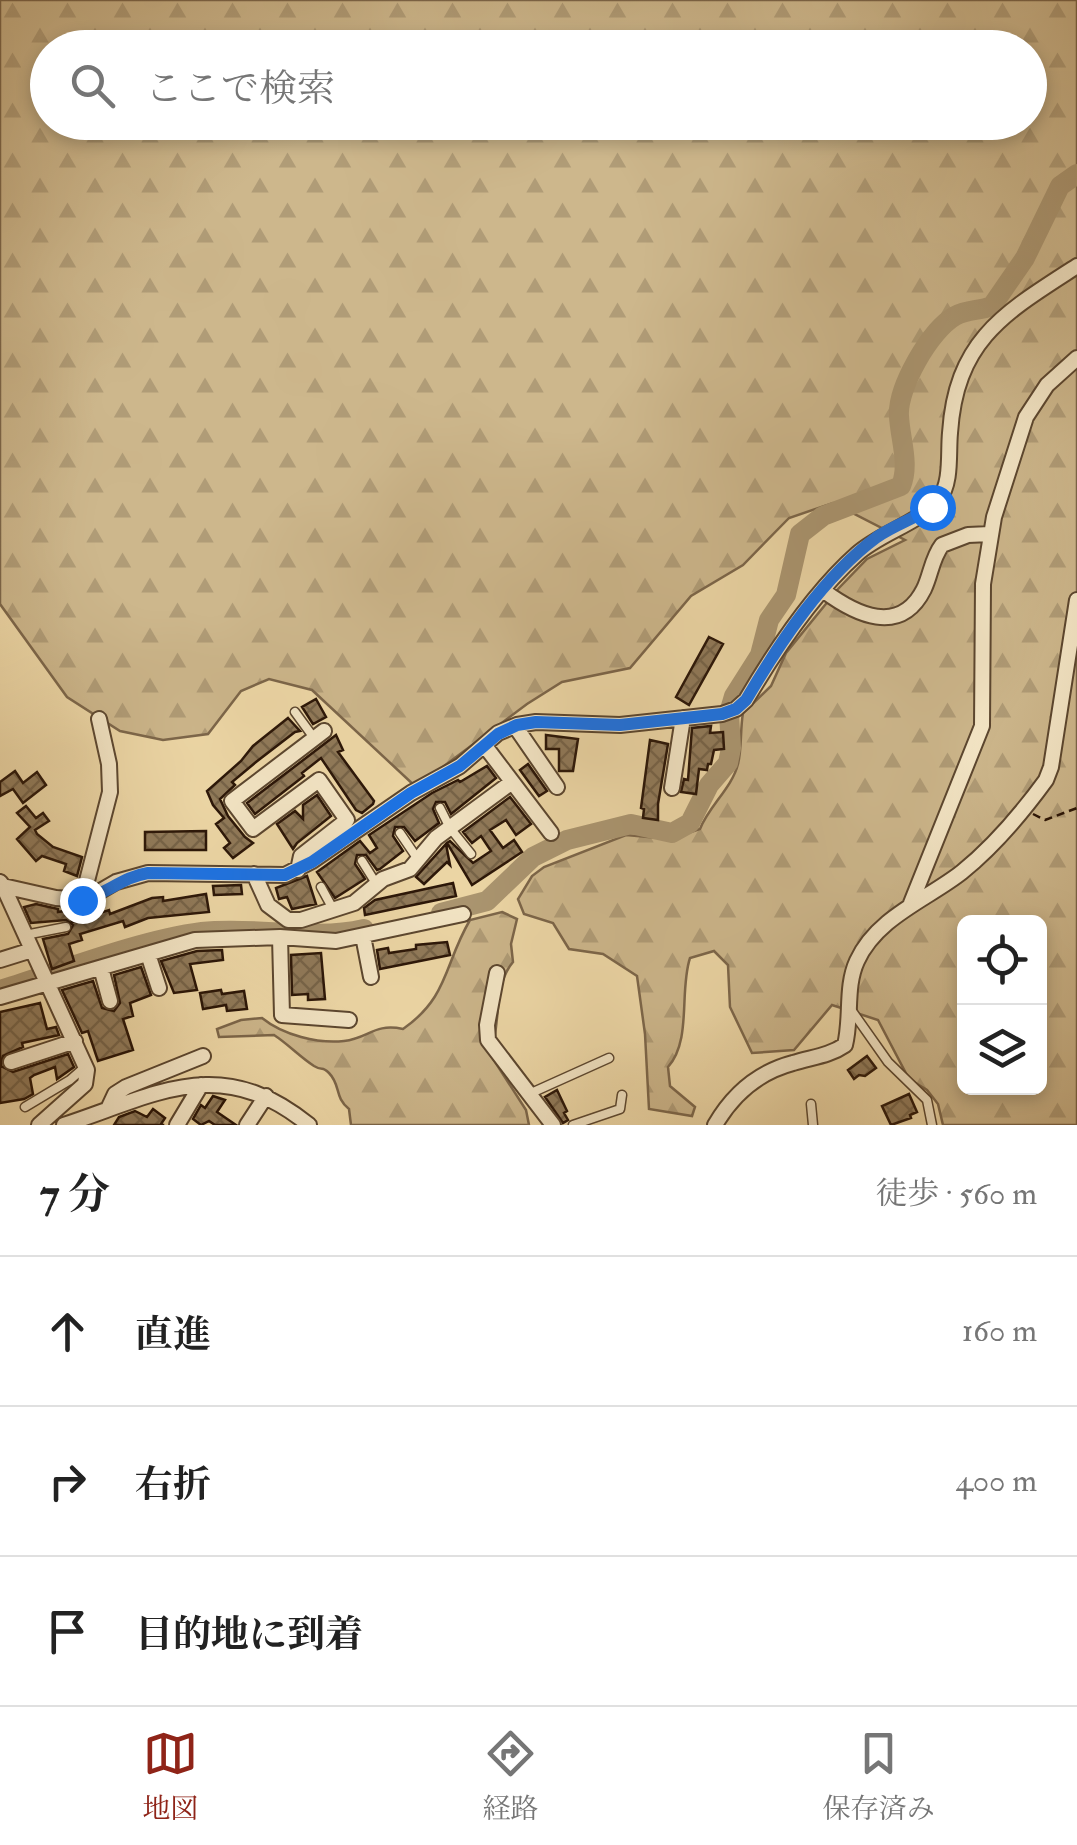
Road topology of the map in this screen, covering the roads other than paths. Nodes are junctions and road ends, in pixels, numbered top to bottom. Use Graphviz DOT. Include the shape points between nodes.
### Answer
graph roads {
  1 [pos="1077,266"];
  2 [pos="1077,358"];
  3 [pos="990,534"];
  4 [pos="824,590"];
  5 [pos="1077,600"];
  6 [pos="295,712"];
  7 [pos="684,718"];
  8 [pos="98,720"];
  9 [pos="515,726"];
  10 [pos="319,735"];
  11 [pos="485,746"];
  12 [pos="512,782"];
  13 [pos="558,787"];
  14 [pos="672,788"];
  15 [pos="440,808"];
  16 [pos="450,828"];
  17 [pos="400,833"];
  18 [pos="551,834"];
  19 [pos="471,854"];
  20 [pos="418,860"];
  21 [pos="362,862"];
  22 [pos="298,870"];
  23 [pos="254,874"];
  24 [pos="1,884"];
  25 [pos="377,885"];
  26 [pos="322,887"];
  27 [pos="82,900"];
  28 [pos="911,903"];
  29 [pos="333,909"];
  30 [pos="464,914"];
  31 [pos="18,919"];
  32 [pos="0,925"];
  33 [pos="66,926"];
  34 [pos="25,935"];
  35 [pos="363,936"];
  36 [pos="280,937"];
  37 [pos="32,950"];
  38 [pos="148,954"];
  39 [pos="0,960"];
  40 [pos="102,968"];
  41 [pos="497,973"];
  42 [pos="370,977"];
  43 [pos="48,984"];
  44 [pos="158,988"];
  45 [pos="0,997"];
  46 [pos="110,1001"];
  47 [pos="850,1007"];
  48 [pos="349,1020"];
  49 [pos="75,1041"];
  50 [pos="203,1056"];
  51 [pos="609,1058"];
  52 [pos="12,1062"];
  53 [pos="86,1066"];
  54 [pos="202,1085"];
  55 [pos="529,1094"];
  56 [pos="622,1095"];
  57 [pos="266,1096"];
  58 [pos="811,1104"];
  59 [pos="25,1108"];
  60 [pos="108,1110"];
  61 [pos="73,1124"];
  62 [pos="39,1125"];
  63 [pos="177,1125"];
  64 [pos="247,1125"];
  65 [pos="309,1125"];
  66 [pos="552,1125"];
  67 [pos="573,1125"];
  68 [pos="715,1125"];
  69 [pos="813,1125"];
  70 [pos="932,1125"];
  1 -- 4 [label="street" via="984,336 959,382 938,500 881,534"];
  2 -- 3 [label="street" via="1047,384 1026,417"];
  3 -- 4 [label="street" via="942,545 924,589 896,615 863,616"];
  3 -- 28 [label="street" via="982,726"];
  4 -- 7 [label="street" via="746,700 722,714"];
  5 -- 28 [label="street" via="1049,774 963,871"];
  6 -- 10 [label="lane"];
  7 -- 9 [label="street"];
  7 -- 14 [label="street"];
  8 -- 27 [label="street" via="110,792"];
  9 -- 11 [label="street"];
  9 -- 13 [label="street"];
  10 -- 22 [label="street" via="232,801 253,829 319,780 347,820 301,856"];
  11 -- 12 [label="street"];
  11 -- 22 [label="street"];
  12 -- 16 [label="street"];
  12 -- 18 [label="street"];
  15 -- 16 [label="lane"];
  16 -- 19 [label="lane"];
  16 -- 20 [label="street"];
  17 -- 20 [label="lane"];
  20 -- 25 [label="street"];
  21 -- 25 [label="lane"];
  22 -- 23 [label="street"];
  23 -- 27 [label="street" via="132,875"];
  23 -- 29 [label="street" via="268,905 288,920"];
  24 -- 27 [label="street"];
  24 -- 31 [label="street"];
  25 -- 29 [label="street" via="354,904"];
  26 -- 29 [label="lane"];
  28 -- 47 [label="street" via="858,958"];
  30 -- 35 [label="street" via="446,926"];
  31 -- 32 [label="street"];
  31 -- 34 [label="street"];
  33 -- 34 [label="lane"];
  34 -- 37 [label="street"];
  35 -- 36 [label="street"];
  35 -- 42 [label="street"];
  36 -- 38 [label="street" via="195,940"];
  36 -- 48 [label="street" via="282,1015"];
  37 -- 39 [label="street"];
  37 -- 43 [label="street"];
  38 -- 40 [label="street"];
  38 -- 44 [label="street"];
  40 -- 43 [label="street"];
  40 -- 46 [label="street"];
  41 -- 55 [label="street" via="488,1040"];
  43 -- 45 [label="street"];
  43 -- 49 [label="street"];
  47 -- 68 [label="street" via="845,1044 766,1072"];
  47 -- 70 [label="lane" via="888,1062 927,1100"];
  49 -- 52 [label="street"];
  49 -- 53 [label="street"];
  50 -- 60 [label="street" via="114,1094"];
  51 -- 55 [label="lane"];
  53 -- 59 [label="lane"];
  53 -- 62 [label="street" via="85,1084"];
  54 -- 57 [label="street"];
  54 -- 60 [label="street" via="156,1092"];
  54 -- 63 [label="street"];
  55 -- 66 [label="street"];
  56 -- 67 [label="lane" via="620,1109"];
  57 -- 64 [label="street"];
  57 -- 65 [label="street"];
  58 -- 69 [label="lane"];
  60 -- 61 [label="street"];
}
